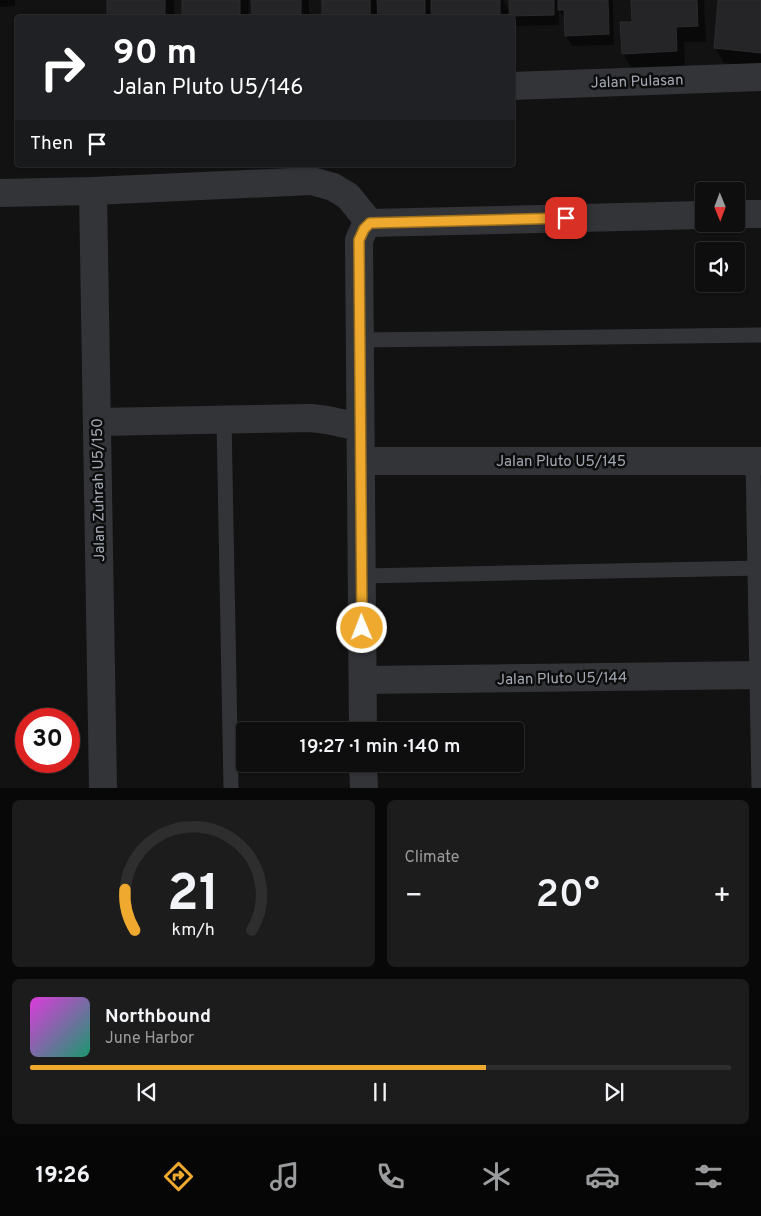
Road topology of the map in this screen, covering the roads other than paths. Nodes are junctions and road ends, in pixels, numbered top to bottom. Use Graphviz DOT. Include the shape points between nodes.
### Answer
graph roads {
  1 [pos="761,77"];
  2 [pos="515,86"];
  3 [pos="93,191"];
  4 [pos="0,192"];
  5 [pos="745,214"];
  6 [pos="761,214"];
  7 [pos="695,215"];
  8 [pos="370,223"];
  9 [pos="761,335"];
  10 [pos="360,340"];
  11 [pos="224,419"];
  12 [pos="97,422"];
  13 [pos="360,427"];
  14 [pos="361,461"];
  15 [pos="757,461"];
  16 [pos="758,568"];
  17 [pos="362,576"];
  18 [pos="759,675"];
  19 [pos="362,680"];
  20 [pos="363,722"];
  21 [pos="363,772"];
  22 [pos="103,788"];
  23 [pos="231,788"];
  24 [pos="364,788"];
  25 [pos="759,788"];
  1 -- 2 [label="street, Jalan Pulasan"];
  3 -- 4 [label="street"];
  3 -- 8 [label="street" via="312,181 333,187 348,196"];
  3 -- 12 [label="street, Jalan Zuhrah U5/150"];
  5 -- 6 [label="street"];
  7 -- 8 [label="street"];
  8 -- 10 [label="street" via="359,240"];
  9 -- 10 [label="lane"];
  10 -- 13 [label="street"];
  11 -- 12 [label="street"];
  11 -- 13 [label="street" via="311,418"];
  11 -- 23 [label="lane"];
  12 -- 22 [label="street, Jalan Zuhrah U5/150"];
  13 -- 14 [label="street"];
  14 -- 15 [label="street, Jalan Pluto U5/145"];
  14 -- 17 [label="street"];
  15 -- 16 [label="lane"];
  16 -- 17 [label="lane"];
  16 -- 18 [label="lane"];
  17 -- 19 [label="street"];
  18 -- 19 [label="street, Jalan Pluto U5/144"];
  18 -- 25 [label="lane"];
  19 -- 20 [label="street"];
  21 -- 24 [label="street"];
}
